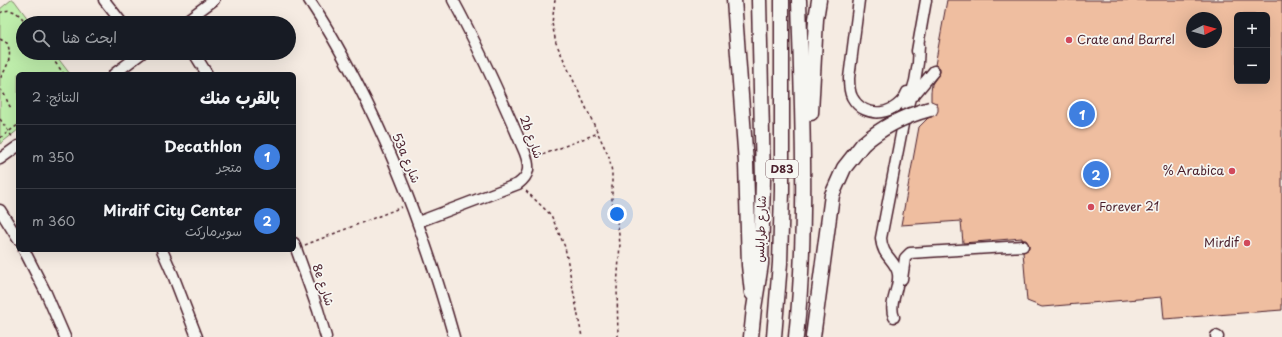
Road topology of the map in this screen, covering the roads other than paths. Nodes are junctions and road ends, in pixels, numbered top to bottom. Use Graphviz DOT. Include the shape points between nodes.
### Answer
graph roads {
  1 [pos="104,0"];
  2 [pos="214,0"];
  3 [pos="309,0"];
  4 [pos="453,0"];
  5 [pos="734,0"];
  6 [pos="759,0"];
  7 [pos="782,0"];
  8 [pos="799,0"];
  9 [pos="819,0"];
  10 [pos="859,0"];
  11 [pos="927,2"];
  12 [pos="117,16"];
  13 [pos="192,16"];
  14 [pos="918,45"];
  15 [pos="133,60"];
  16 [pos="198,60"];
  17 [pos="934,70"];
  18 [pos="117,72"];
  19 [pos="206,72"];
  20 [pos="910,98"];
  21 [pos="930,109"];
  22 [pos="16,142"];
  23 [pos="0,159"];
  24 [pos="804,189"];
  25 [pos="0,210"];
  26 [pos="418,222"];
  27 [pos="16,236"];
  28 [pos="1023,246"];
  29 [pos="296,248"];
  30 [pos="25,252"];
  31 [pos="163,252"];
  32 [pos="899,297"];
  33 [pos="754,308"];
  34 [pos="894,317"];
  35 [pos="65,337"];
  36 [pos="197,337"];
  37 [pos="326,337"];
  38 [pos="454,337"];
  39 [pos="751,337"];
  40 [pos="774,337"];
  41 [pos="796,337"];
  42 [pos="813,337"];
  1 -- 12 [label="street"];
  2 -- 13 [label="street"];
  3 -- 26 [label="street, 53a شارع" via="343,56 371,110"];
  4 -- 26 [label="street, 2b شارع" via="501,97 528,161 528,171 525,179 518,184"];
  5 -- 33 [label="highway" via="746,163 749,266"];
  6 -- 33 [label="highway, شارع طرابلس / D83" via="763,179 761,264"];
  7 -- 40 [label="highway, شارع طرابلس / D83" via="782,191"];
  8 -- 24 [label="highway"];
  9 -- 24 [label="highway"];
  10 -- 14 [label="street" via="849,84 855,101 863,109 886,112 898,106 908,91"];
  11 -- 14 [label="street"];
  14 -- 20 [label="street" via="917,72"];
  15 -- 18 [label="street"];
  16 -- 19 [label="street"];
  17 -- 20 [label="street"];
  20 -- 34 [label="street" via="881,238 884,251 898,272 892,309"];
  21 -- 42 [label="highway, bridge" via="906,116 883,128 863,144 844,168 832,195"];
  22 -- 23 [label="street"];
  24 -- 41 [label="highway"];
  25 -- 27 [label="street"];
  26 -- 38 [label="street, 53a شارع"];
  28 -- 32 [label="street" via="910,253 904,262"];
  29 -- 37 [label="street, 8e شارع"];
  30 -- 35 [label="street"];
  31 -- 36 [label="street"];
  33 -- 39 [label="highway, شارع طرابلس / D83"];
}
